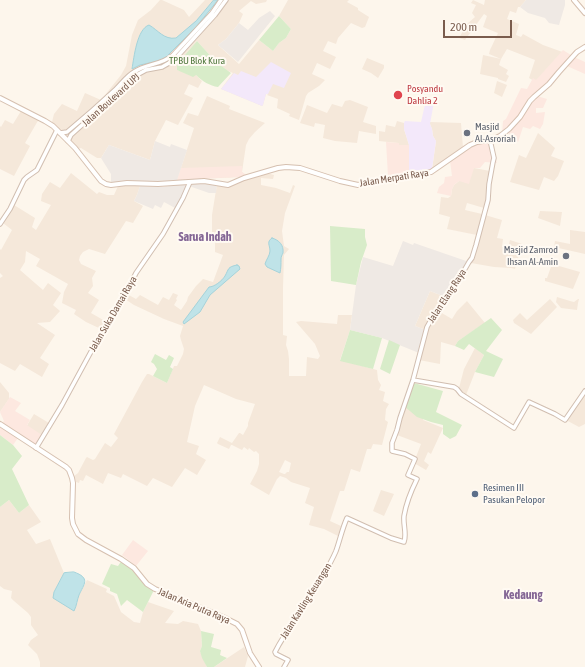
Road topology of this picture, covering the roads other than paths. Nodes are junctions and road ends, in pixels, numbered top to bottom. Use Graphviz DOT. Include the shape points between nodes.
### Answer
graph roads {
  1 [pos="221,0"];
  2 [pos="226,0"];
  3 [pos="574,0"];
  4 [pos="585,13"];
  5 [pos="585,47"];
  6 [pos="0,98"];
  7 [pos="59,132"];
  8 [pos="69,134"];
  9 [pos="490,140"];
  10 [pos="68,141"];
  11 [pos="190,182"];
  12 [pos="0,224"];
  13 [pos="413,380"];
  14 [pos="585,391"];
  15 [pos="0,424"];
  16 [pos="36,448"];
  17 [pos="404,542"];
  18 [pos="259,667"];
  19 [pos="284,667"];
  1 -- 8 [label="street, Jalan Boulevard UPJ" via="168,60 132,72"];
  2 -- 8 [label="street, Jalan Boulevard UPJ" via="176,58 162,67 146,70 135,76"];
  3 -- 4 [label="main road"];
  5 -- 9 [label="main road, Jalan Merpati Raya" via="577,52 530,101 509,129"];
  6 -- 7 [label="main road, Jalan Merpati Raya" via="45,121"];
  7 -- 8 [label="street"];
  7 -- 10 [label="main road, Jalan Merpati Raya"];
  7 -- 12 [label="street" via="37,170 24,180"];
  8 -- 10 [label="street, Jalan Boulevard UPJ"];
  9 -- 11 [label="main road, Jalan Merpati Raya" via="477,142 431,172 358,185 300,168 286,167 228,185 210,181"];
  9 -- 13 [label="street, Jalan Elang Raya" via="494,162 488,200 476,245 454,288 427,327"];
  10 -- 11 [label="main road, Jalan Merpati Raya" via="103,183 111,185"];
  11 -- 16 [label="street, Jalan Suka Damai Raya" via="163,234 136,273"];
  13 -- 14 [label="street" via="454,387 514,428 529,402 565,420"];
  13 -- 17 [label="street, Jalan Elang Raya" via="392,444 392,451 415,459 408,475 417,479 404,517"];
  15 -- 16 [label="main road, Jalan Aria Putra Raya"];
  16 -- 18 [label="main road, Jalan Aria Putra Raya" via="69,470 73,483 72,518 79,535 134,568 152,588 237,624"];
  17 -- 19 [label="street, Jalan Kavling Keuangan" via="347,518 326,570 275,652 288,660"];
}
